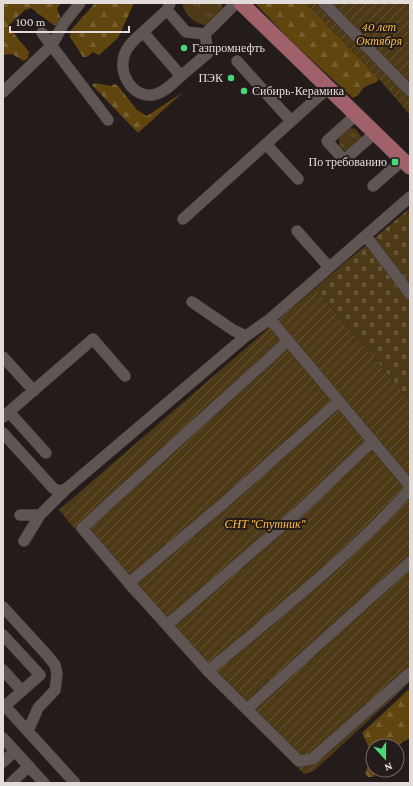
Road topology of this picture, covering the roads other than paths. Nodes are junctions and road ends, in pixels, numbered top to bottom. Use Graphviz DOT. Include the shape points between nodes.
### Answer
graph roads {
  1 [pos="80,3"];
  2 [pos="236,3"];
  3 [pos="241,3"];
  4 [pos="324,3"];
  5 [pos="169,7"];
  6 [pos="143,32"];
  7 [pos="42,33"];
  8 [pos="205,34"];
  9 [pos="52,45"];
  10 [pos="236,61"];
  11 [pos="181,76"];
  12 [pos="328,88"];
  13 [pos="410,91"];
  14 [pos="3,92"];
  15 [pos="356,115"];
  16 [pos="108,120"];
  17 [pos="291,121"];
  18 [pos="374,133"];
  19 [pos="266,144"];
  20 [pos="406,164"];
  21 [pos="298,179"];
  22 [pos="373,186"];
  23 [pos="410,197"];
  24 [pos="183,219"];
  25 [pos="297,231"];
  26 [pos="366,236"];
  27 [pos="329,267"];
  28 [pos="410,294"];
  29 [pos="192,302"];
  30 [pos="270,319"];
  31 [pos="246,336"];
  32 [pos="288,341"];
  33 [pos="3,357"];
  34 [pos="125,376"];
  35 [pos="34,391"];
  36 [pos="339,401"];
  37 [pos="6,414"];
  38 [pos="3,433"];
  39 [pos="373,441"];
  40 [pos="46,453"];
  41 [pos="410,486"];
  42 [pos="66,489"];
  43 [pos="410,489"];
  44 [pos="20,515"];
  45 [pos="40,515"];
  46 [pos="24,541"];
  47 [pos="410,562"];
  48 [pos="129,583"];
  49 [pos="3,607"];
  50 [pos="166,625"];
  51 [pos="3,635"];
  52 [pos="3,670"];
  53 [pos="208,671"];
  54 [pos="410,673"];
  55 [pos="22,691"];
  56 [pos="4,707"];
  57 [pos="247,709"];
  58 [pos="28,731"];
  59 [pos="3,738"];
  60 [pos="15,751"];
  61 [pos="3,762"];
  62 [pos="29,766"];
  63 [pos="41,782"];
  64 [pos="10,783"];
  65 [pos="69,783"];
  66 [pos="75,783"];
  1 -- 9 [label="street" via="64,23"];
  2 -- 8 [label="street"];
  3 -- 12 [label="main road"];
  4 -- 13 [label="street"];
  5 -- 6 [label="street"];
  5 -- 8 [label="street" via="186,32"];
  6 -- 11 [label="street"];
  6 -- 11 [label="street" via="130,44 124,56 122,70 137,93 152,95 165,90"];
  7 -- 9 [label="street"];
  8 -- 11 [label="street" via="208,53"];
  9 -- 14 [label="street"];
  9 -- 16 [label="street"];
  10 -- 17 [label="street"];
  12 -- 15 [label="main road"];
  12 -- 17 [label="street"];
  15 -- 18 [label="main road"];
  15 -- 18 [label="street" via="328,141 344,160"];
  17 -- 19 [label="street"];
  18 -- 20 [label="main road"];
  19 -- 21 [label="street"];
  19 -- 24 [label="street"];
  20 -- 22 [label="street"];
  23 -- 26 [label="street"];
  25 -- 27 [label="street"];
  26 -- 27 [label="street"];
  26 -- 28 [label="street"];
  27 -- 30 [label="street"];
  29 -- 31 [label="street"];
  30 -- 31 [label="street"];
  30 -- 32 [label="street"];
  31 -- 42 [label="street"];
  32 -- 36 [label="street"];
  32 -- 48 [label="street" via="82,528"];
  33 -- 35 [label="street"];
  34 -- 35 [label="street" via="93,340"];
  35 -- 37 [label="street"];
  36 -- 39 [label="street"];
  36 -- 48 [label="street"];
  37 -- 40 [label="street"];
  38 -- 42 [label="street" via="53,488"];
  39 -- 41 [label="street"];
  39 -- 50 [label="street" via="298,512"];
  42 -- 45 [label="street"];
  43 -- 53 [label="street" via="337,561"];
  44 -- 45 [label="street"];
  45 -- 46 [label="street"];
  47 -- 57 [label="street"];
  48 -- 50 [label="street"];
  49 -- 58 [label="street" via="47,655 55,665 57,674 55,690 38,708"];
  50 -- 53 [label="street"];
  51 -- 55 [label="street" via="40,675"];
  52 -- 55 [label="street"];
  53 -- 57 [label="street"];
  54 -- 57 [label="street" via="312,759 306,761 300,761"];
  55 -- 56 [label="street"];
  56 -- 58 [label="street"];
  56 -- 65 [label="street"];
  58 -- 66 [label="street"];
  59 -- 60 [label="street"];
  60 -- 61 [label="street"];
  60 -- 62 [label="street"];
  62 -- 63 [label="street"];
  62 -- 64 [label="street"];
}
